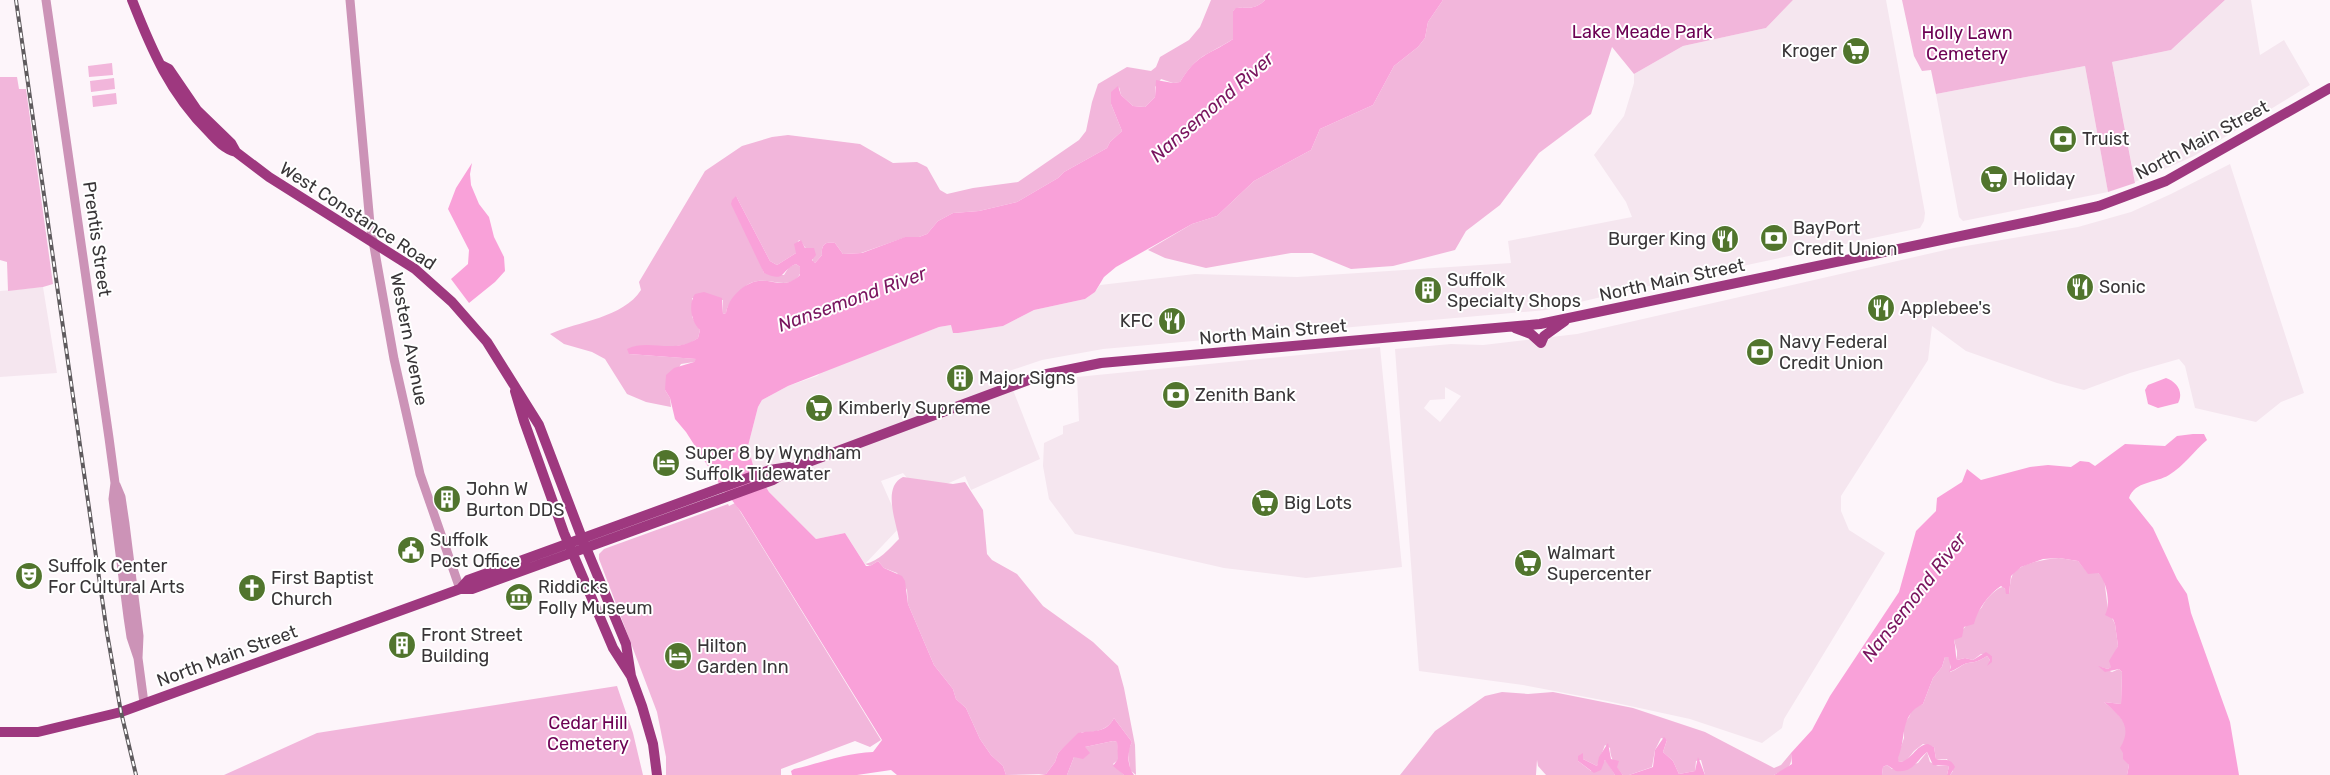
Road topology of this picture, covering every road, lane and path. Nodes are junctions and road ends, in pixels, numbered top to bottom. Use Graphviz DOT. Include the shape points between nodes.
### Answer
graph roads {
  1 [pos="46,0"];
  2 [pos="132,0"];
  3 [pos="350,0"];
  4 [pos="2330,88"];
  5 [pos="373,241"];
  6 [pos="1568,319"];
  7 [pos="1507,327"];
  8 [pos="513,382"];
  9 [pos="569,542"];
  10 [pos="584,543"];
  11 [pos="574,552"];
  12 [pos="460,589"];
  13 [pos="631,676"];
  14 [pos="144,703"];
  15 [pos="0,732"];
  16 [pos="657,775"];
  1 -- 14 [label="street, Prentis Street" via="115,483 121,497 125,524"];
  2 -- 5 [label="main road, West Constance Road" via="170,86 193,117 228,150 236,152 269,177"];
  3 -- 5 [label="street, Western Avenue"];
  4 -- 6 [label="main road, North Main Street" via="2182,174 2099,206"];
  5 -- 8 [label="main road, West Constance Road" via="414,269 452,302 487,342"];
  5 -- 12 [label="street, Western Avenue" via="394,359 416,456"];
  6 -- 7 [label="main road, North Main Street"];
  6 -- 7 [label="main road" via="1544,336 1541,343 1531,334"];
  7 -- 10 [label="main road, North Main Street" via="1076,367 1037,377"];
  8 -- 9 [label="main road, West Constance Road" via="524,421"];
  8 -- 10 [label="main road, West Constance Road" via="539,425"];
  9 -- 10 [label="main road, North Main Street"];
  9 -- 11 [label="main road, West Constance Road"];
  9 -- 12 [label="main road, North Main Street" via="468,580"];
  10 -- 11 [label="main road, North Main Street"];
  10 -- 13 [label="main road, West Constance Road" via="626,644"];
  11 -- 12 [label="main road, North Main Street" via="472,589"];
  11 -- 13 [label="main road, West Constance Road" via="613,648"];
  12 -- 14 [label="main road, North Main Street"];
  13 -- 16 [label="main road" via="648,723"];
  14 -- 15 [label="main road, North Main Street" via="67,726 30,733"];
}
